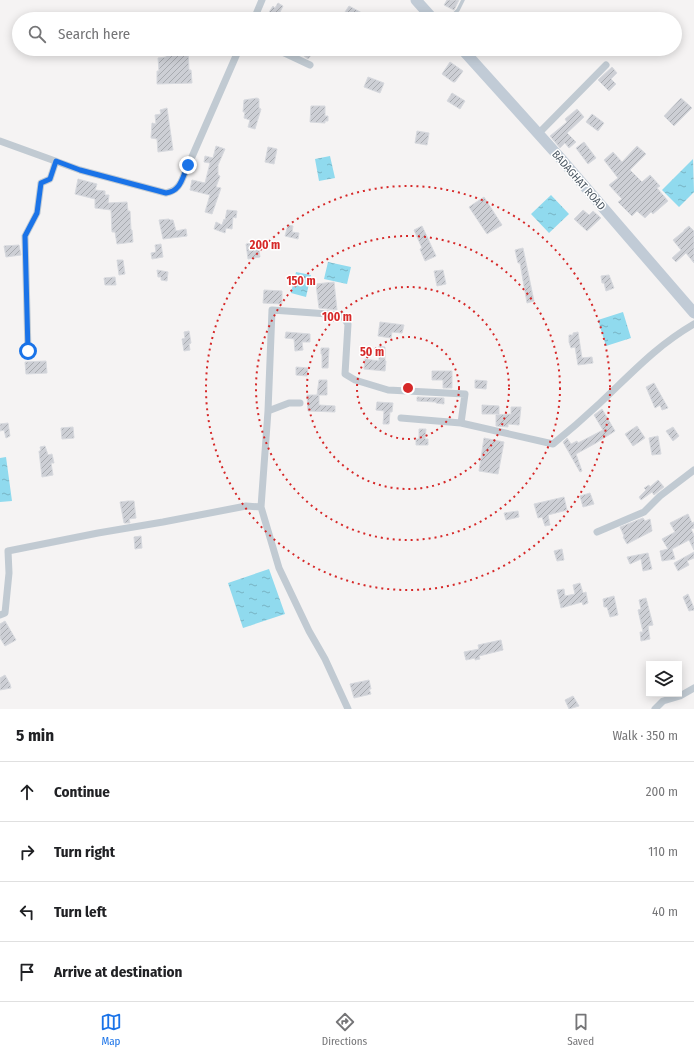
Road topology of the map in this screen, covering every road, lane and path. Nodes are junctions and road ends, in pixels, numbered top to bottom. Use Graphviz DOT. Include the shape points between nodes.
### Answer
graph roads {
  1 [pos="262,0"];
  2 [pos="416,0"];
  3 [pos="463,0"];
  4 [pos="257,12"];
  5 [pos="427,12"];
  6 [pos="457,12"];
  7 [pos="236,56"];
  8 [pos="291,56"];
  9 [pos="468,56"];
  10 [pos="606,64"];
  11 [pos="310,65"];
  12 [pos="538,134"];
  13 [pos="0,142"];
  14 [pos="56,161"];
  15 [pos="694,313"];
  16 [pos="694,324"];
  17 [pos="28,351"];
  18 [pos="300,403"];
  19 [pos="268,411"];
  20 [pos="401,418"];
  21 [pos="461,423"];
  22 [pos="694,470"];
  23 [pos="261,507"];
  24 [pos="597,532"];
  25 [pos="0,615"];
  26 [pos="694,688"];
  27 [pos="348,709"];
  28 [pos="655,709"];
  1 -- 4 [label="street"];
  2 -- 5 [label="main road"];
  3 -- 6 [label="lane"];
  7 -- 14 [label="street" via="181,182 173,192 166,193"];
  8 -- 11 [label="street"];
  9 -- 12 [label="main road, BADAGHAT ROAD"];
  10 -- 12 [label="street"];
  12 -- 15 [label="main road, BADAGHAT ROAD"];
  13 -- 14 [label="street"];
  14 -- 17 [label="street" via="50,179 41,183 37,213 25,236"];
  16 -- 21 [label="street" via="674,336 639,364 599,404 553,444"];
  18 -- 19 [label="street" via="289,403"];
  19 -- 21 [label="street" via="272,310 342,315 348,324 345,374 388,390 465,394"];
  19 -- 23 [label="street"];
  20 -- 21 [label="street"];
  22 -- 24 [label="street" via="644,512"];
  23 -- 25 [label="street" via="246,506 8,551 9,573 5,613"];
  23 -- 27 [label="street" via="279,568"];
  26 -- 28 [label="street" via="663,701"];
}
